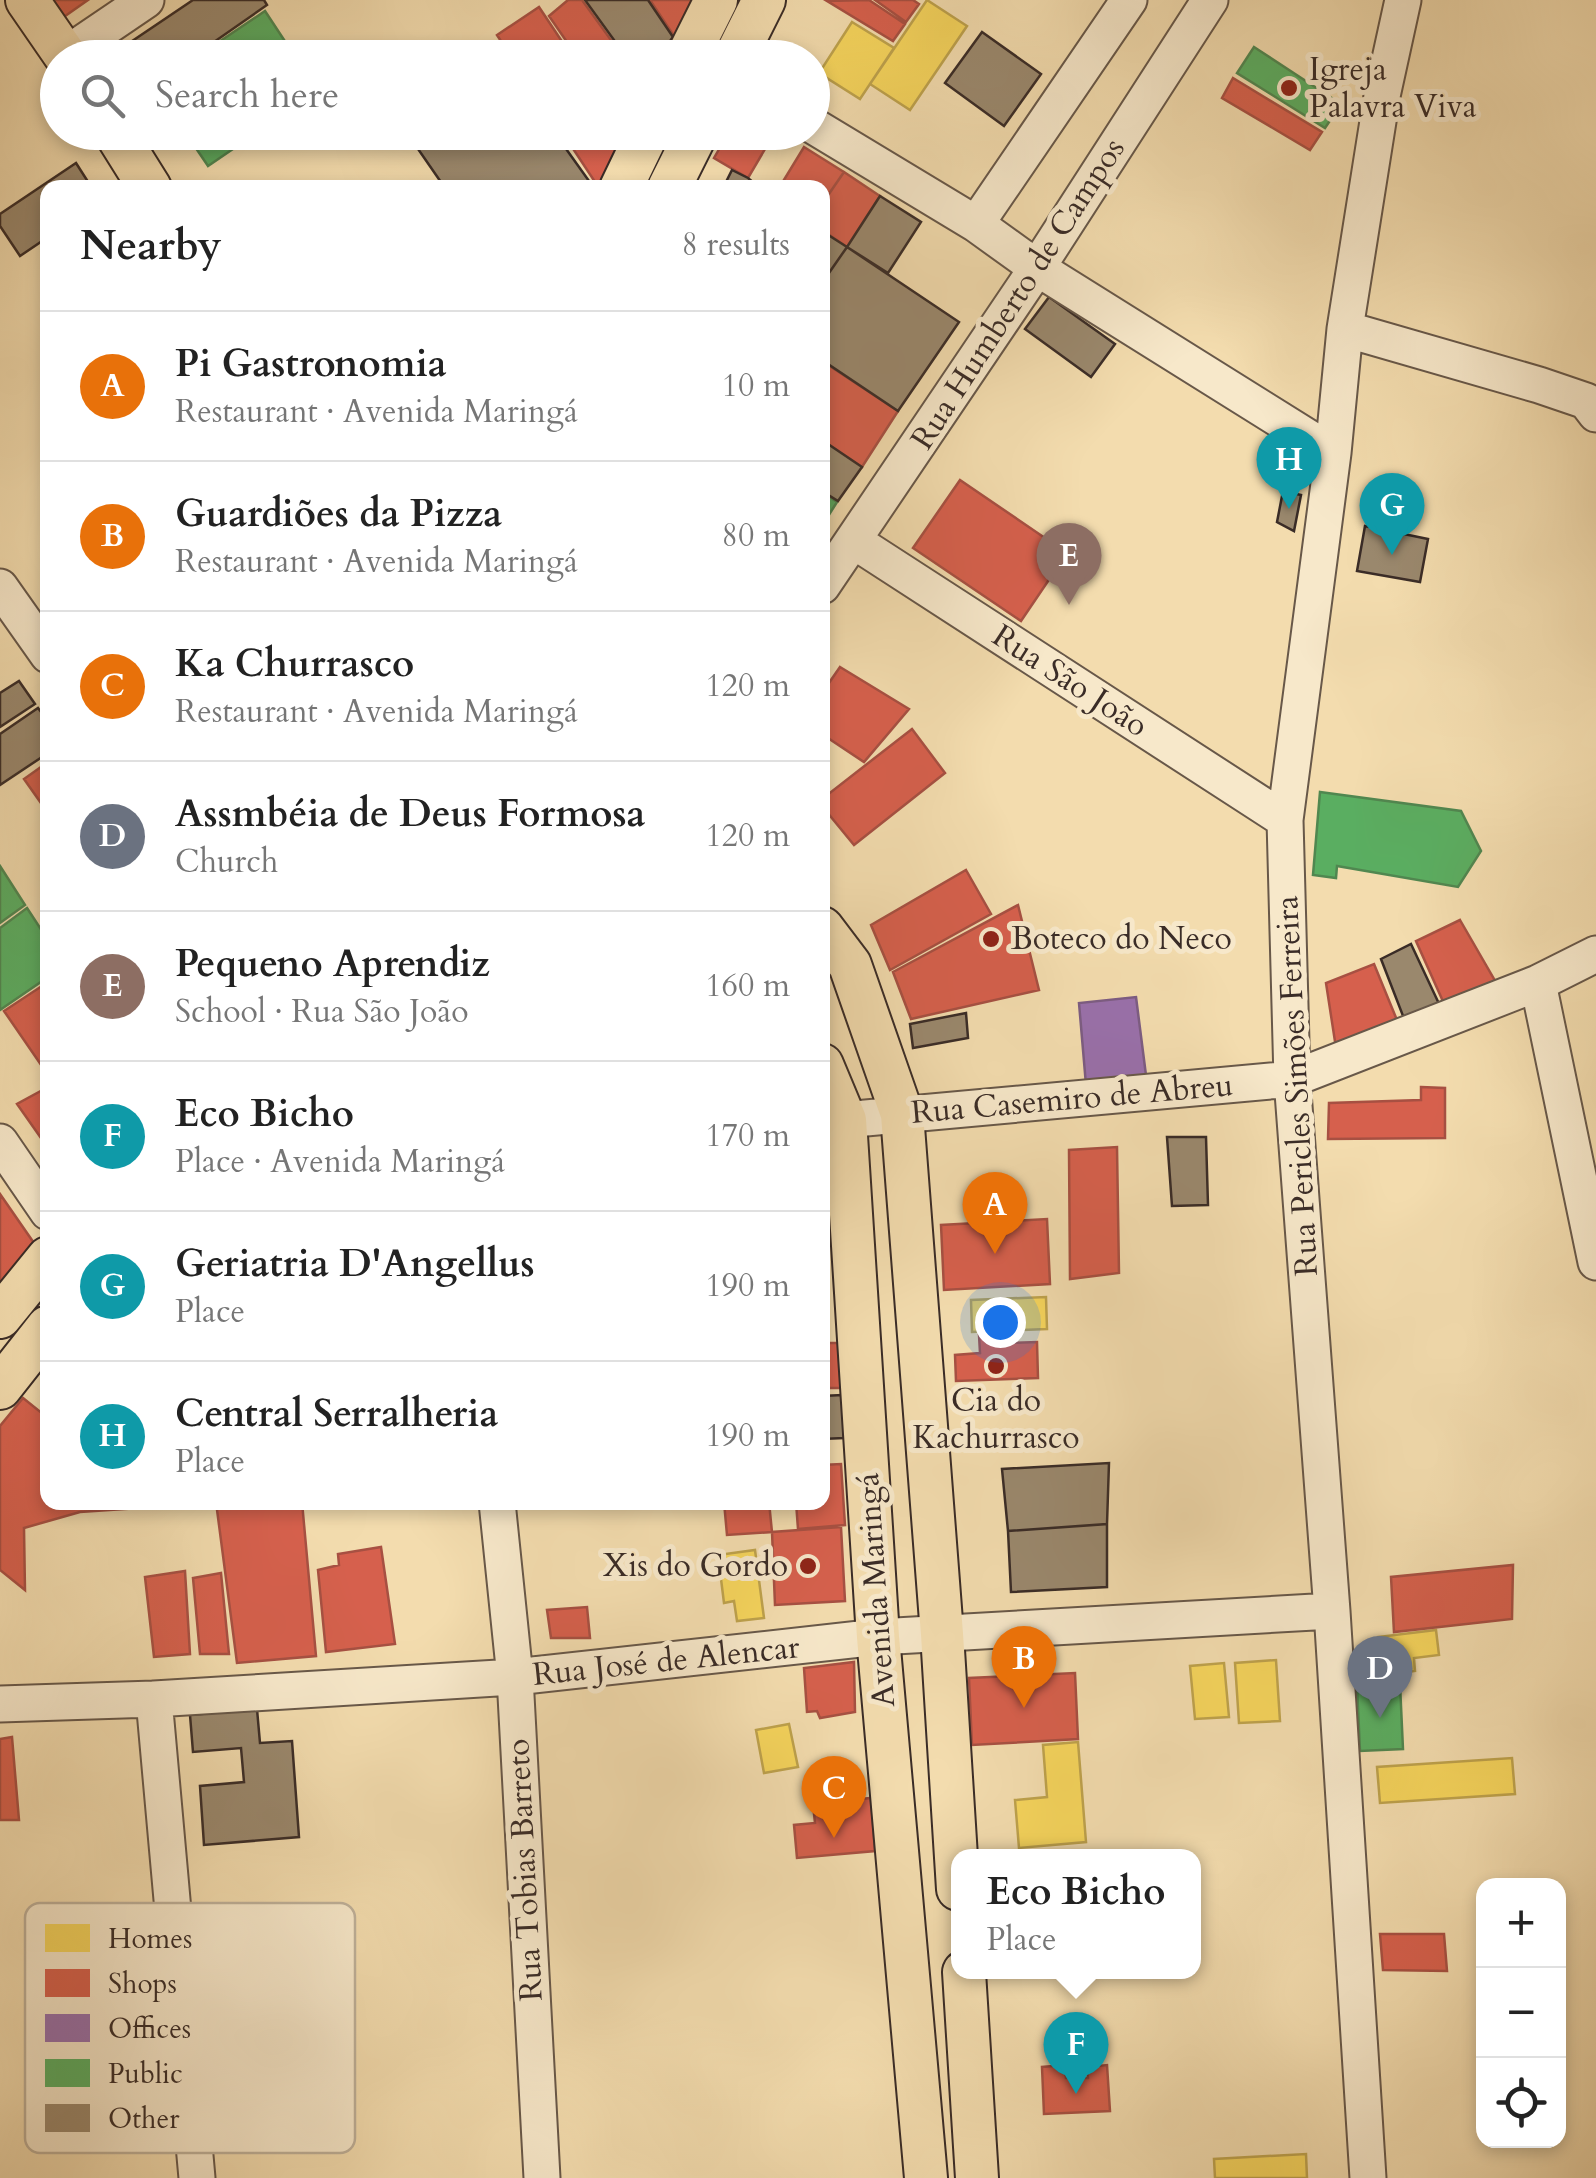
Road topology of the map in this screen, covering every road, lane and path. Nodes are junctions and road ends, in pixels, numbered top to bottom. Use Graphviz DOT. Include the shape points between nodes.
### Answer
graph roads {
  1 [pos="27,0"];
  2 [pos="146,0"];
  3 [pos="716,0"];
  4 [pos="764,0"];
  5 [pos="1129,0"];
  6 [pos="1210,0"];
  7 [pos="1404,0"];
  8 [pos="55,40"];
  9 [pos="89,40"];
  10 [pos="695,40"];
  11 [pos="744,40"];
  12 [pos="830,136"];
  13 [pos="126,150"];
  14 [pos="639,150"];
  15 [pos="688,150"];
  16 [pos="145,180"];
  17 [pos="625,180"];
  18 [pos="674,180"];
  19 [pos="976,224"];
  20 [pos="1037,268"];
  21 [pos="1345,329"];
  22 [pos="1596,414"];
  23 [pos="1333,453"];
  24 [pos="854,541"];
  25 [pos="830,575"];
  26 [pos="0,587"];
  27 [pos="40,644"];
  28 [pos="1286,820"];
  29 [pos="830,939"];
  30 [pos="1596,954"];
  31 [pos="1538,983"];
  32 [pos="1292,1079"];
  33 [pos="902,1114"];
  34 [pos="834,1121"];
  35 [pos="0,1142"];
  36 [pos="40,1200"];
  37 [pos="1596,1262"];
  38 [pos="40,1268"];
  39 [pos="0,1317"];
  40 [pos="40,1337"];
  41 [pos="0,1388"];
  42 [pos="498,1510"];
  43 [pos="1332,1611"];
  44 [pos="942,1634"];
  45 [pos="878,1637"];
  46 [pos="515,1678"];
  47 [pos="154,1700"];
  48 [pos="0,1704"];
  49 [pos="955,1849"];
  50 [pos="172,1903"];
  51 [pos="964,1979"];
  52 [pos="195,2153"];
  53 [pos="197,2178"];
  54 [pos="542,2178"];
  55 [pos="926,2178"];
  56 [pos="978,2178"];
  57 [pos="1368,2178"];
  1 -- 8 [label="main road"];
  2 -- 9 [label="street"];
  3 -- 10 [label="main road"];
  4 -- 11 [label="main road"];
  5 -- 19 [label="street"];
  6 -- 20 [label="street, Rua Humberto de Campos"];
  7 -- 21 [label="street, Rua Pericles Simões Ferreira"];
  12 -- 19 [label="street"];
  13 -- 16 [label="main road"];
  14 -- 17 [label="main road"];
  15 -- 18 [label="main road"];
  19 -- 20 [label="street"];
  20 -- 23 [label="street"];
  20 -- 24 [label="street, Rua Humberto de Campos"];
  21 -- 22 [label="street" via="1539,384 1586,401"];
  21 -- 23 [label="street, Rua Pericles Simões Ferreira"];
  23 -- 28 [label="street, Rua Pericles Simões Ferreira"];
  24 -- 25 [label="street, Rua Humberto de Campos"];
  24 -- 28 [label="street, Rua São João"];
  26 -- 27 [label="street"];
  28 -- 32 [label="street, Rua Pericles Simões Ferreira"];
  29 -- 33 [label="main road, Avenida Maringá" via="850,965"];
  30 -- 31 [label="street, Rua Casemiro de Abreu"];
  31 -- 32 [label="street, Rua Casemiro de Abreu"];
  31 -- 37 [label="street"];
  32 -- 33 [label="street, Rua Casemiro de Abreu"];
  32 -- 43 [label="street, Rua Pericles Simões Ferreira"];
  33 -- 34 [label="street, Rua Casemiro de Abreu"];
  33 -- 44 [label="main road, Avenida Maringá"];
  34 -- 45 [label="main road, Avenida Maringá"];
  35 -- 36 [label="street"];
  38 -- 39 [label="main road"];
  40 -- 41 [label="main road"];
  42 -- 46 [label="street, Rua Tobias Barreto"];
  43 -- 44 [label="street, Rua José de Alencar"];
  43 -- 57 [label="street, Rua Pericles Simões Ferreira"];
  44 -- 45 [label="street, Rua José de Alencar"];
  44 -- 49 [label="main road, Avenida Maringá"];
  45 -- 46 [label="street, Rua José de Alencar"];
  45 -- 55 [label="main road, Avenida Maringá"];
  46 -- 47 [label="street, Rua José de Alencar"];
  46 -- 54 [label="street, Rua Tobias Barreto"];
  47 -- 48 [label="street, Rua José de Alencar"];
  47 -- 50 [label="street"];
  51 -- 56 [label="main road"];
  52 -- 53 [label="street"];
}
